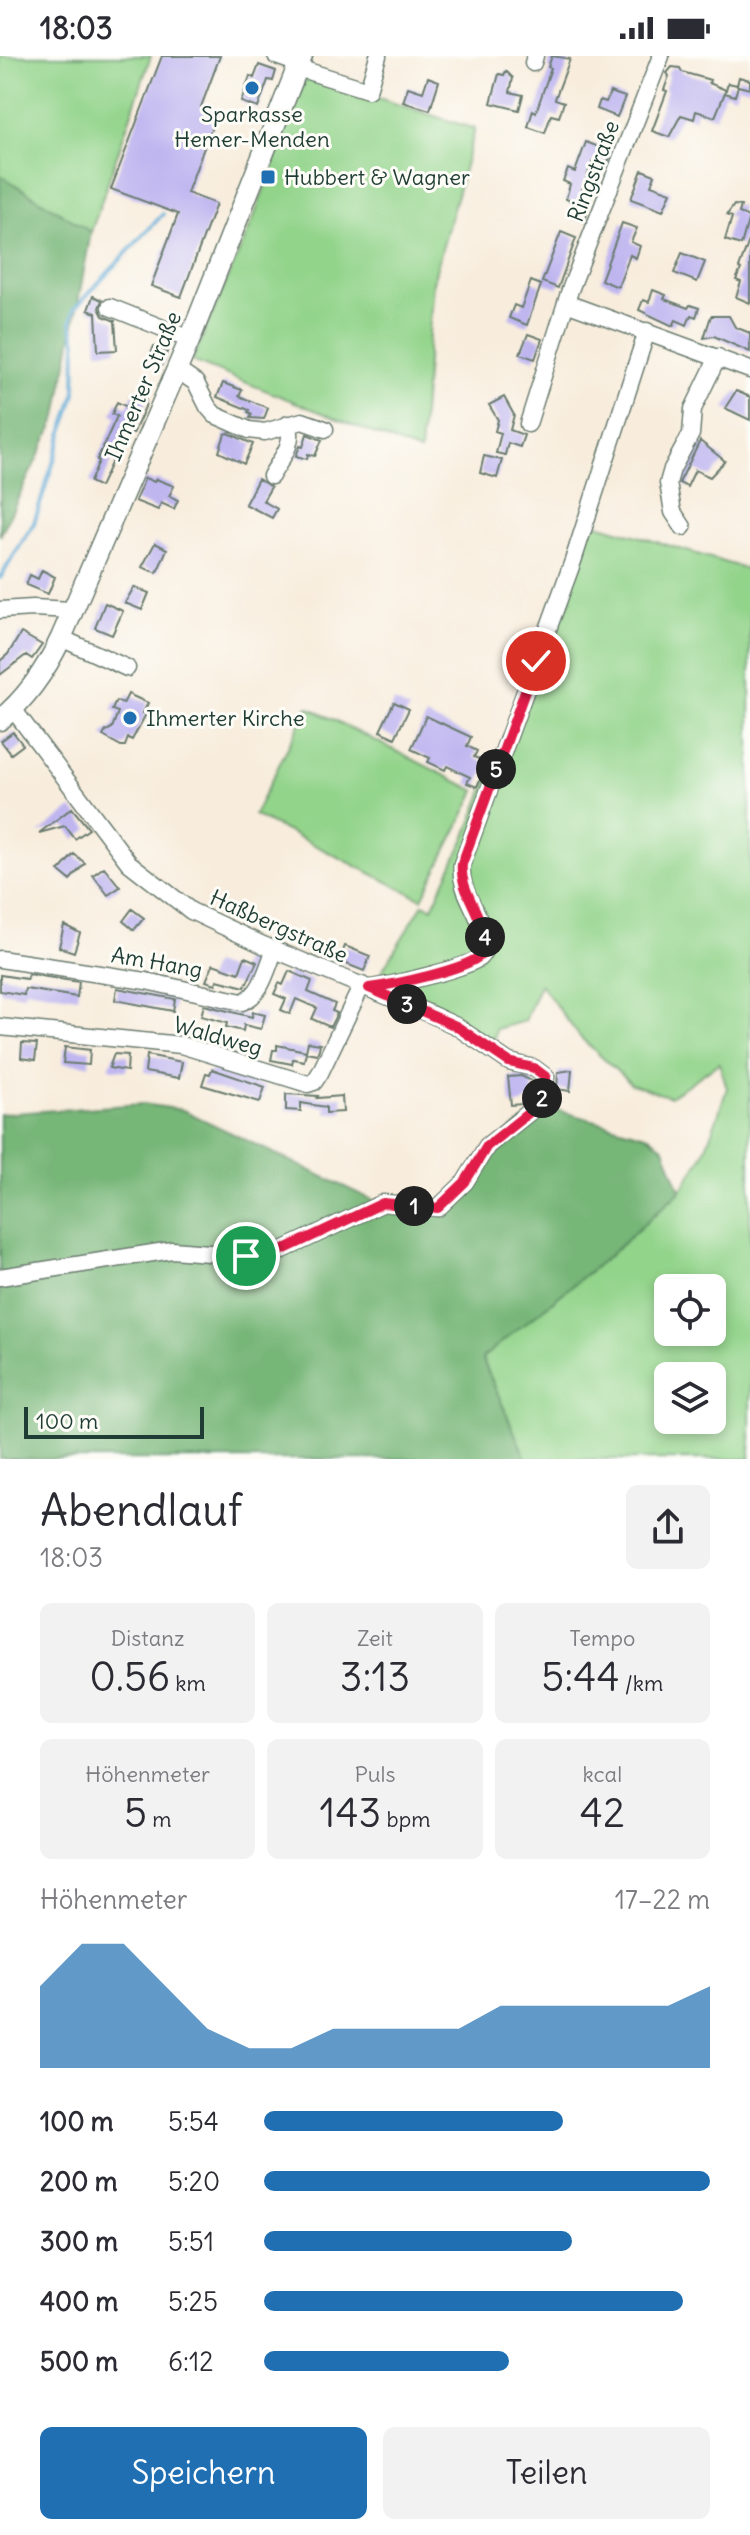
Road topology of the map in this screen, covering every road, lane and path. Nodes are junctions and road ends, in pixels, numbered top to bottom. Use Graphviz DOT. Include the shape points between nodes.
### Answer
graph roads {
  1 [pos="276,56"];
  2 [pos="378,56"];
  3 [pos="661,56"];
  4 [pos="300,62"];
  5 [pos="566,303"];
  6 [pos="110,307"];
  7 [pos="647,331"];
  8 [pos="190,339"];
  9 [pos="718,357"];
  10 [pos="177,370"];
  11 [pos="750,370"];
  12 [pos="288,424"];
  13 [pos="528,424"];
  14 [pos="325,429"];
  15 [pos="271,476"];
  16 [pos="683,527"];
  17 [pos="0,610"];
  18 [pos="72,610"];
  19 [pos="61,638"];
  20 [pos="127,668"];
  21 [pos="6,714"];
  22 [pos="275,949"];
  23 [pos="0,959"];
  24 [pos="365,986"];
  25 [pos="0,1027"];
  26 [pos="0,1277"];
  1 -- 4 [label="street"];
  2 -- 4 [label="street" via="368,90"];
  3 -- 5 [label="street, Ringstraße"];
  4 -- 8 [label="main road, Ihmerter Straße"];
  5 -- 7 [label="street"];
  5 -- 13 [label="street, Ringstraße"];
  6 -- 8 [label="street"];
  7 -- 9 [label="street"];
  7 -- 24 [label="street" via="573,561 462,864 462,881 483,932 484,950 463,965 387,986"];
  8 -- 10 [label="main road, Ihmerter Straße"];
  9 -- 11 [label="street"];
  9 -- 16 [label="street" via="693,409 691,434 668,483 673,512"];
  10 -- 12 [label="street" via="196,383 215,415 259,433"];
  10 -- 18 [label="main road, Ihmerter Straße"];
  12 -- 14 [label="street" via="302,421"];
  12 -- 15 [label="street" via="290,441"];
  17 -- 18 [label="street"];
  18 -- 19 [label="main road, Ihmerter Straße"];
  19 -- 20 [label="street"];
  19 -- 21 [label="main road, Ihmerter Straße" via="44,672"];
  21 -- 22 [label="street, Haßbergstraße" via="129,863 191,911"];
  22 -- 23 [label="street, Am Hang" via="258,991 242,1002 177,986"];
  22 -- 24 [label="street, Haßbergstraße"];
  24 -- 25 [label="street, Waldweg" via="320,1073 308,1084 181,1045"];
  24 -- 26 [label="street, Haßbergstraße" via="456,1026 509,1062 546,1077 541,1103 487,1146 465,1182 438,1208 383,1203 272,1255 172,1250"];
}
